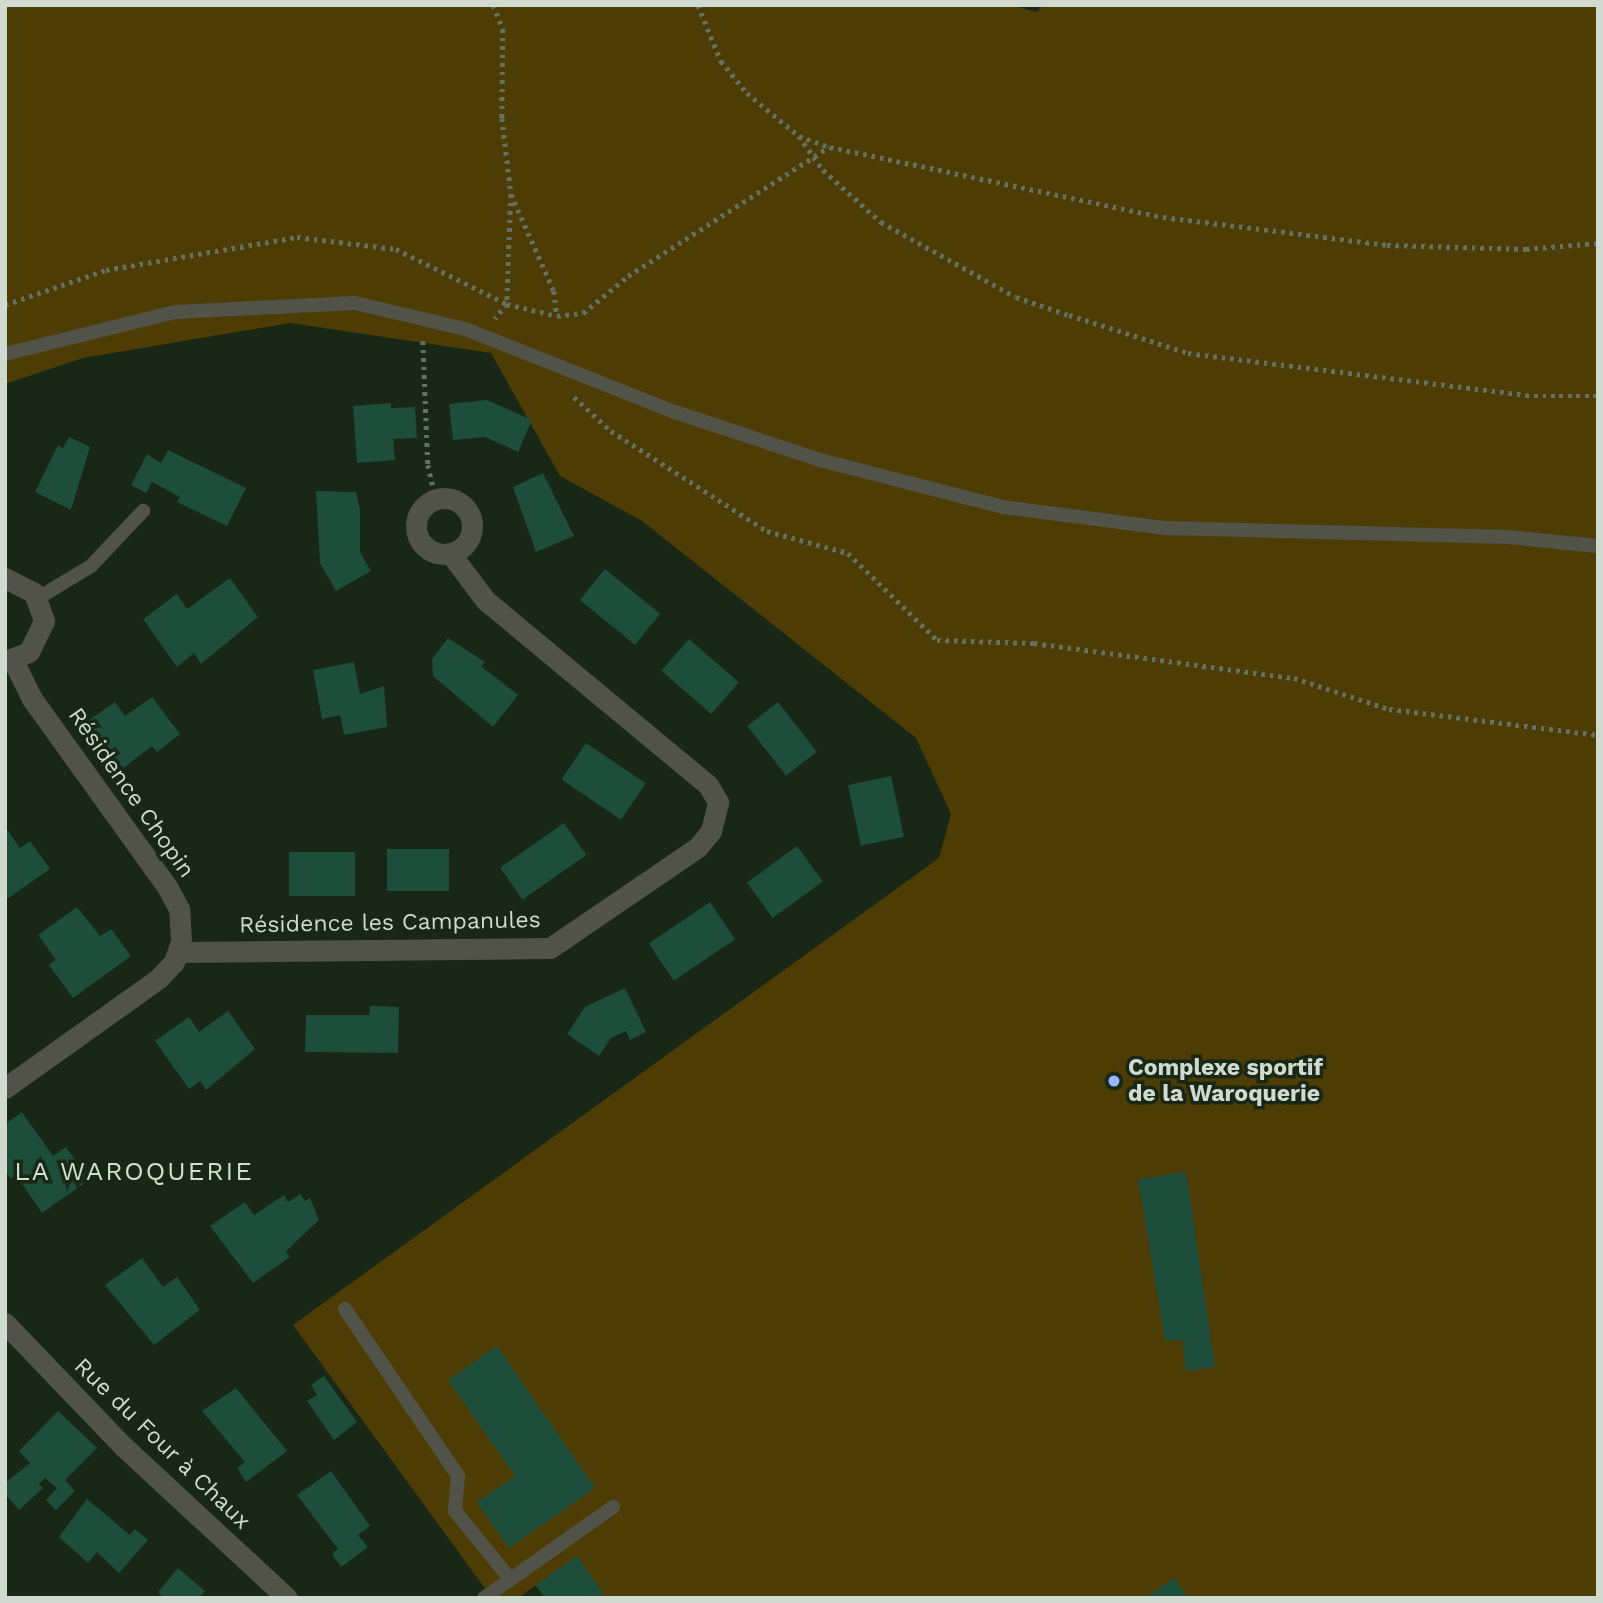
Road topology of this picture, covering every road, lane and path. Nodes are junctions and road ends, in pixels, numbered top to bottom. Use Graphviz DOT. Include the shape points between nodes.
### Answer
graph roads {
  1 [pos="493,5"];
  2 [pos="698,5"];
  3 [pos="799,135"];
  4 [pos="830,147"];
  5 [pos="813,154"];
  6 [pos="511,194"];
  7 [pos="1598,243"];
  8 [pos="507,304"];
  9 [pos="5,305"];
  10 [pos="422,316"];
  11 [pos="557,316"];
  12 [pos="481,335"];
  13 [pos="5,354"];
  14 [pos="549,363"];
  15 [pos="1598,396"];
  16 [pos="436,499"];
  17 [pos="143,511"];
  18 [pos="1598,546"];
  19 [pos="450,553"];
  20 [pos="5,578"];
  21 [pos="38,598"];
  22 [pos="9,660"];
  23 [pos="1598,735"];
  24 [pos="179,952"];
  25 [pos="5,1088"];
  26 [pos="345,1309"];
  27 [pos="5,1323"];
  28 [pos="613,1507"];
  29 [pos="510,1579"];
  30 [pos="288,1598"];
  31 [pos="484,1598"];
  1 -- 6 [label="path" via="503,29 502,118"];
  2 -- 3 [label="path" via="721,61 747,93"];
  3 -- 4 [label="path"];
  3 -- 5 [label="path"];
  4 -- 5 [label="path"];
  4 -- 7 [label="path" via="1163,217 1387,245 1526,249"];
  5 -- 11 [label="path" via="628,275 583,313"];
  5 -- 15 [label="path" via="881,222 984,281 1017,297 1188,353 1534,396"];
  6 -- 8 [label="path"];
  6 -- 11 [label="path" via="554,291"];
  8 -- 9 [label="path" via="396,249 297,237 106,270"];
  8 -- 11 [label="path"];
  8 -- 12 [label="path"];
  10 -- 12 [label="lane"];
  10 -- 13 [label="lane" via="327,302 202,309 103,326"];
  10 -- 16 [label="path" via="428,465"];
  12 -- 14 [label="lane"];
  14 -- 18 [label="lane" via="820,460 1003,507 1164,528 1508,537"];
  14 -- 23 [label="path" via="578,402 611,431 767,531 848,553 937,640 1034,643 1294,678 1389,709"];
  16 -- 19 [label="street" via="421,510 416,533 431,551"];
  16 -- 19 [label="street" via="457,502 470,519 467,540"];
  17 -- 21 [label="lane" via="91,566"];
  19 -- 24 [label="street, Résidence les Campanules" via="486,601 708,785 718,802 711,831 698,847 550,948"];
  20 -- 21 [label="street" via="26,586"];
  21 -- 22 [label="street" via="42,632 29,652"];
  22 -- 24 [label="street, Résidence Chopin" via="174,899 181,920"];
  24 -- 25 [label="street" via="159,978"];
  26 -- 29 [label="lane" via="458,1476 455,1511"];
  27 -- 30 [label="street, Rue du Four à Chaux" via="124,1447"];
  28 -- 29 [label="lane"];
  29 -- 31 [label="lane"];
}
